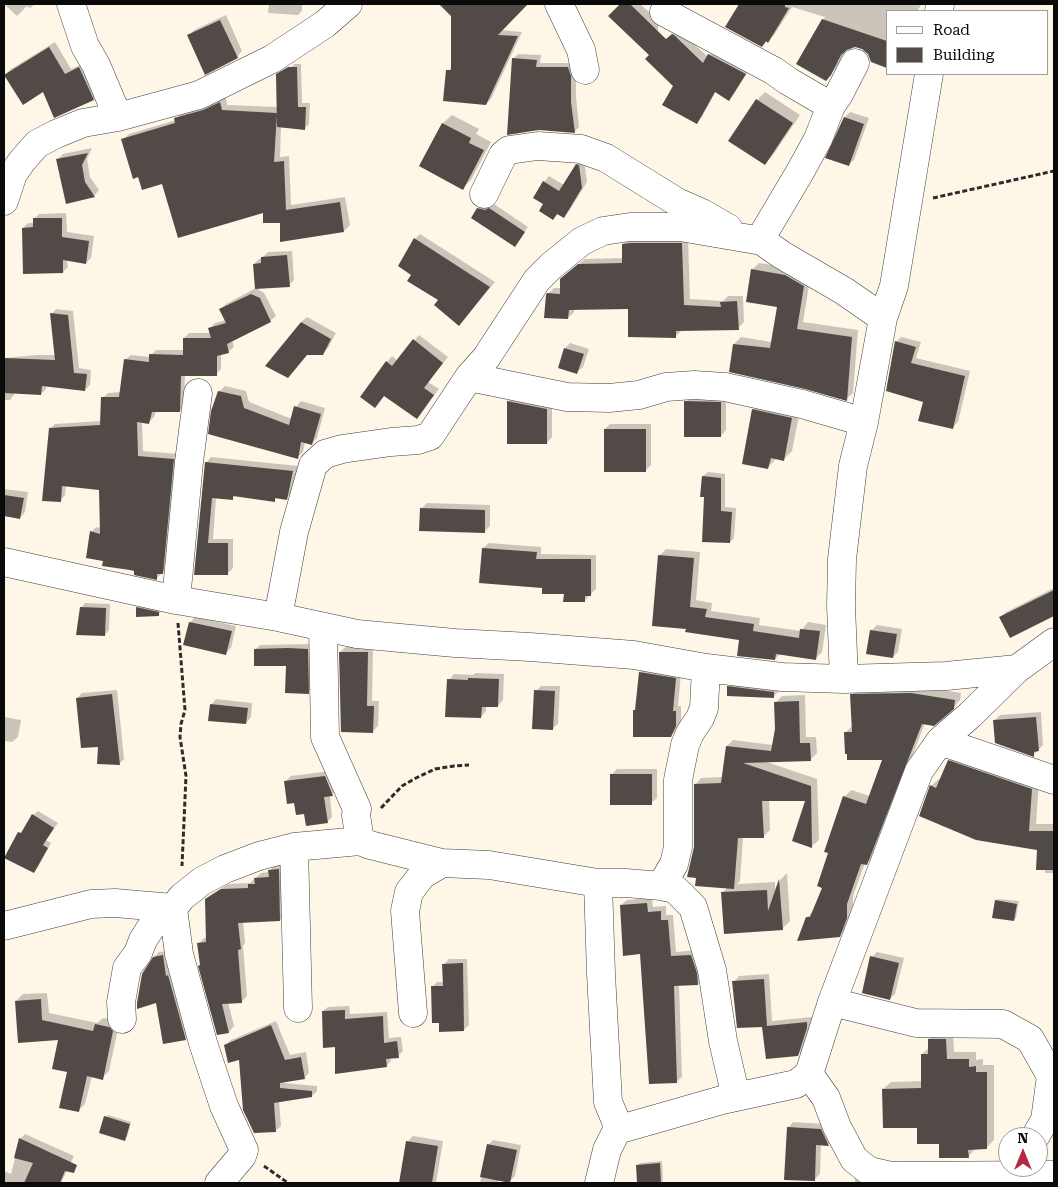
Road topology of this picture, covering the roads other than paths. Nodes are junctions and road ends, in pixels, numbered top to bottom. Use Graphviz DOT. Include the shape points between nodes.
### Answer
graph roads {
  1 [pos="71,4"];
  2 [pos="348,4"];
  3 [pos="559,4"];
  4 [pos="664,12"];
  5 [pos="855,63"];
  6 [pos="585,70"];
  7 [pos="929,75"];
  8 [pos="831,106"];
  9 [pos="118,117"];
  10 [pos="484,194"];
  11 [pos="4,201"];
  12 [pos="754,240"];
  13 [pos="883,318"];
  14 [pos="469,377"];
  15 [pos="198,393"];
  16 [pos="864,422"];
  17 [pos="4,562"];
  18 [pos="176,600"];
  19 [pos="278,617"];
  20 [pos="323,627"];
  21 [pos="1054,642"];
  22 [pos="706,668"];
  23 [pos="1017,669"];
  24 [pos="844,679"];
  25 [pos="940,741"];
  26 [pos="1054,780"];
  27 [pos="360,840"];
  28 [pos="294,847"];
  29 [pos="442,863"];
  30 [pos="598,883"];
  31 [pos="661,886"];
  32 [pos="178,902"];
  33 [pos="4,926"];
  34 [pos="832,1002"];
  35 [pos="298,1008"];
  36 [pos="412,1013"];
  37 [pos="122,1020"];
  38 [pos="809,1074"];
  39 [pos="736,1097"];
  40 [pos="1041,1127"];
  41 [pos="617,1130"];
  42 [pos="998,1171"];
  43 [pos="219,1183"];
  44 [pos="599,1183"];
  1 -- 9 [label="street"];
  2 -- 9 [label="street" via="325,24 272,59 226,82 184,100"];
  3 -- 6 [label="street" via="581,50"];
  4 -- 8 [label="street" via="774,71"];
  5 -- 8 [label="street"];
  7 -- 13 [label="street" via="894,286"];
  8 -- 12 [label="street" via="814,147 778,212"];
  9 -- 11 [label="street" via="83,123 38,144 13,174"];
  10 -- 12 [label="street" via="503,155 509,150 538,146 581,149 606,158 677,202"];
  12 -- 13 [label="street" via="844,291"];
  12 -- 14 [label="street" via="680,227 630,227 603,231 582,242 537,280 486,358"];
  13 -- 16 [label="street"];
  14 -- 16 [label="street" via="576,397 639,395 666,387 694,385 725,387"];
  14 -- 19 [label="street" via="430,436 342,449 325,454 313,465 294,532"];
  15 -- 18 [label="street" via="188,462"];
  16 -- 24 [label="street" via="853,466 842,559"];
  17 -- 18 [label="street"];
  18 -- 19 [label="street"];
  19 -- 20 [label="street"];
  20 -- 22 [label="street" via="357,634 455,644 634,655"];
  20 -- 27 [label="street" via="325,737 357,808"];
  21 -- 23 [label="street"];
  22 -- 24 [label="street" via="782,677"];
  22 -- 31 [label="street" via="704,708 685,745 678,780 678,847 674,864"];
  23 -- 24 [label="street" via="946,676"];
  23 -- 25 [label="street"];
  25 -- 26 [label="street"];
  25 -- 34 [label="street" via="919,771"];
  27 -- 28 [label="street"];
  27 -- 29 [label="street"];
  28 -- 32 [label="street" via="225,869 202,882"];
  28 -- 35 [label="street"];
  29 -- 30 [label="street" via="489,865"];
  29 -- 36 [label="street" via="422,875 409,892 405,911"];
  30 -- 31 [label="street"];
  30 -- 41 [label="street" via="608,1102"];
  31 -- 39 [label="street" via="674,889 693,907 712,970"];
  32 -- 33 [label="street" via="91,904"];
  32 -- 37 [label="street" via="156,921 127,968 121,1002"];
  32 -- 43 [label="street" via="179,954 224,1106 244,1150"];
  34 -- 38 [label="street"];
  34 -- 40 [label="street" via="916,1023 1003,1024 1030,1039 1051,1076 1045,1120"];
  38 -- 39 [label="street" via="796,1084"];
  38 -- 42 [label="street" via="826,1098 854,1159 869,1171 891,1176"];
  39 -- 41 [label="street"];
  41 -- 44 [label="street" via="607,1150"];
}
